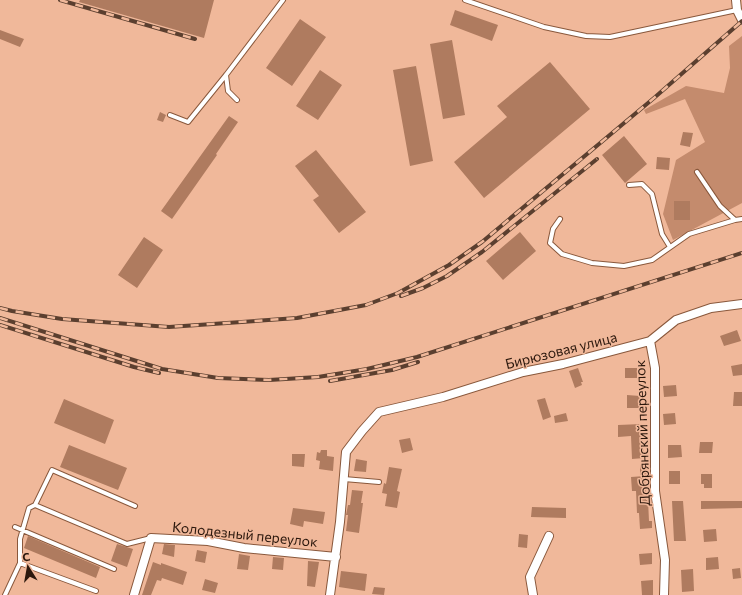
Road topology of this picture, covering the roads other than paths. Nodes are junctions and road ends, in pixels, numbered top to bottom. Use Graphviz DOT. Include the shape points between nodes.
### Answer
graph roads {
  1 [pos="283,0"];
  2 [pos="465,0"];
  3 [pos="736,0"];
  4 [pos="737,10"];
  5 [pos="742,20"];
  6 [pos="226,75"];
  7 [pos="237,100"];
  8 [pos="170,115"];
  9 [pos="697,172"];
  10 [pos="629,185"];
  11 [pos="742,219"];
  12 [pos="560,220"];
  13 [pos="735,220"];
  14 [pos="670,247"];
  15 [pos="742,304"];
  16 [pos="650,341"];
  17 [pos="344,479"];
  18 [pos="379,482"];
  19 [pos="34,505"];
  20 [pos="135,506"];
  21 [pos="15,527"];
  22 [pos="23,530"];
  23 [pos="549,536"];
  24 [pos="151,538"];
  25 [pos="336,557"];
  26 [pos="20,563"];
  27 [pos="114,570"];
  28 [pos="96,591"];
  29 [pos="5,595"];
  30 [pos="134,595"];
  31 [pos="330,595"];
  32 [pos="533,595"];
  33 [pos="664,595"];
  1 -- 6 [label="lane"];
  2 -- 4 [label="lane" via="544,27 586,36 610,37"];
  3 -- 4 [label="street"];
  4 -- 5 [label="street"];
  6 -- 7 [label="lane" via="228,91"];
  6 -- 8 [label="lane" via="188,122"];
  9 -- 13 [label="lane" via="720,206"];
  10 -- 14 [label="lane" via="642,184 652,194 662,234"];
  11 -- 13 [label="lane"];
  12 -- 14 [label="lane" via="552,229 550,243 562,254 592,263 624,266 652,260"];
  13 -- 14 [label="lane" via="690,234"];
  15 -- 16 [label="street, Бирюзовая улица" via="710,308 676,320"];
  16 -- 17 [label="street, Бирюзовая улица" via="523,372 444,397 380,412 362,430 346,452"];
  16 -- 33 [label="street, Добрянский переулок" via="655,368 656,491 665,560"];
  17 -- 18 [label="lane"];
  17 -- 25 [label="street"];
  19 -- 20 [label="lane" via="52,470"];
  19 -- 22 [label="lane" via="29,508"];
  19 -- 24 [label="lane" via="128,544"];
  21 -- 22 [label="lane"];
  22 -- 26 [label="lane" via="20,539"];
  22 -- 27 [label="lane"];
  23 -- 32 [label="street" via="530,577"];
  24 -- 25 [label="street, Колодезный переулок" via="208,541 244,548"];
  24 -- 30 [label="street"];
  25 -- 31 [label="street"];
  26 -- 28 [label="lane"];
  26 -- 29 [label="lane"];
}
